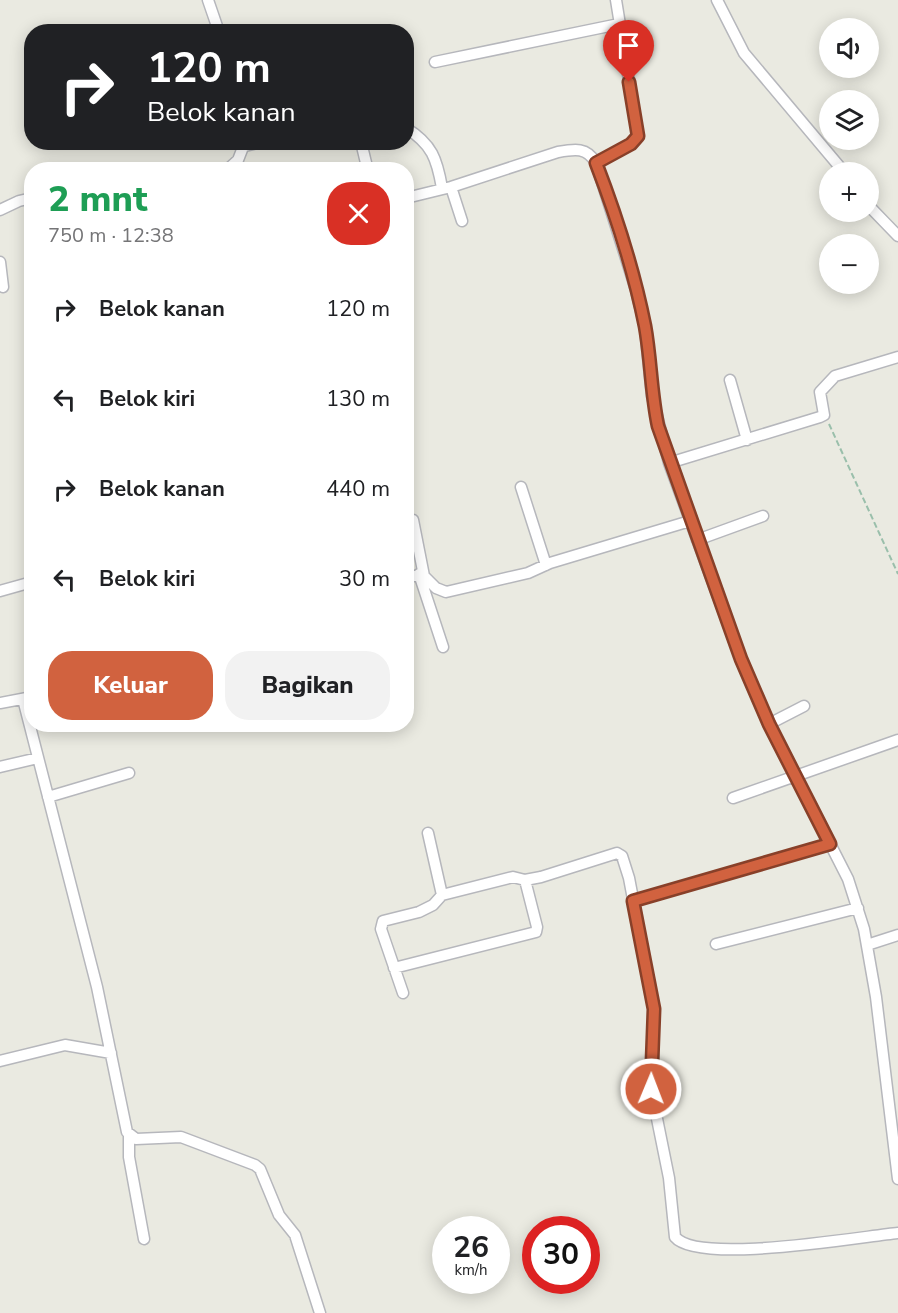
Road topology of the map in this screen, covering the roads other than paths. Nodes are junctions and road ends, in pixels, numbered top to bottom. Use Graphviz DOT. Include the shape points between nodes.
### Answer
graph roads {
  1 [pos="208,0"];
  2 [pos="616,0"];
  3 [pos="717,0"];
  4 [pos="216,24"];
  5 [pos="619,24"];
  6 [pos="435,62"];
  7 [pos="414,132"];
  8 [pos="835,162"];
  9 [pos="596,163"];
  10 [pos="446,188"];
  11 [pos="414,196"];
  12 [pos="24,200"];
  13 [pos="0,210"];
  14 [pos="879,216"];
  15 [pos="462,221"];
  16 [pos="898,236"];
  17 [pos="0,262"];
  18 [pos="3,287"];
  19 [pos="898,357"];
  20 [pos="730,380"];
  21 [pos="747,440"];
  22 [pos="669,463"];
  23 [pos="520,487"];
  24 [pos="763,516"];
  25 [pos="690,521"];
  26 [pos="414,526"];
  27 [pos="697,540"];
  28 [pos="546,565"];
  29 [pos="422,575"];
  30 [pos="414,576"];
  31 [pos="24,584"];
  32 [pos="0,591"];
  33 [pos="444,647"];
  34 [pos="24,698"];
  35 [pos="0,701"];
  36 [pos="804,706"];
  37 [pos="769,724"];
  38 [pos="33,732"];
  39 [pos="898,740"];
  40 [pos="38,758"];
  41 [pos="0,767"];
  42 [pos="129,773"];
  43 [pos="796,775"];
  44 [pos="48,797"];
  45 [pos="733,798"];
  46 [pos="428,833"];
  47 [pos="830,844"];
  48 [pos="525,880"];
  49 [pos="442,895"];
  50 [pos="633,901"];
  51 [pos="858,908"];
  52 [pos="898,935"];
  53 [pos="716,944"];
  54 [pos="867,945"];
  55 [pos="394,968"];
  56 [pos="403,993"];
  57 [pos="111,1053"];
  58 [pos="0,1061"];
  59 [pos="129,1136"];
  60 [pos="898,1179"];
  61 [pos="898,1233"];
  62 [pos="144,1239"];
  63 [pos="320,1313"];
  1 -- 4 [label="street"];
  2 -- 5 [label="street"];
  3 -- 8 [label="street" via="744,52"];
  5 -- 6 [label="street"];
  5 -- 9 [label="street" via="638,136"];
  7 -- 10 [label="street" via="428,146"];
  9 -- 10 [label="street" via="592,155 576,149"];
  9 -- 22 [label="street" via="636,290 645,327 652,396"];
  10 -- 11 [label="street"];
  10 -- 15 [label="street"];
  12 -- 13 [label="street"];
  14 -- 16 [label="street"];
  17 -- 18 [label="street"];
  19 -- 21 [label="street" via="826,382 820,392 824,415"];
  20 -- 21 [label="street"];
  21 -- 22 [label="street"];
  22 -- 25 [label="street"];
  23 -- 28 [label="street"];
  24 -- 27 [label="street"];
  25 -- 27 [label="street"];
  25 -- 28 [label="street"];
  26 -- 29 [label="street"];
  27 -- 37 [label="street"];
  28 -- 29 [label="street" via="528,573 446,592"];
  29 -- 30 [label="street"];
  29 -- 33 [label="street"];
  31 -- 32 [label="street"];
  34 -- 35 [label="street"];
  36 -- 37 [label="street"];
  37 -- 43 [label="street"];
  38 -- 40 [label="street"];
  39 -- 43 [label="street"];
  40 -- 41 [label="street"];
  40 -- 44 [label="street"];
  42 -- 44 [label="street"];
  43 -- 45 [label="street"];
  43 -- 47 [label="street"];
  44 -- 57 [label="street"];
  46 -- 49 [label="street"];
  47 -- 50 [label="street"];
  47 -- 51 [label="street"];
  48 -- 49 [label="street" via="513,877"];
  48 -- 50 [label="street" via="617,853 622,856"];
  48 -- 55 [label="street" via="536,932"];
  49 -- 55 [label="street" via="419,912 382,921"];
  50 -- 61 [label="street" via="654,1009 651,1089 669,1178 675,1237 687,1246 738,1251"];
  51 -- 53 [label="street"];
  51 -- 54 [label="street"];
  52 -- 54 [label="street"];
  54 -- 60 [label="street"];
  55 -- 56 [label="street"];
  57 -- 58 [label="street" via="65,1045"];
  57 -- 59 [label="street" via="122,1120"];
  59 -- 62 [label="street" via="129,1157"];
  59 -- 63 [label="street" via="181,1137 260,1169 279,1215 295,1235"];
}
